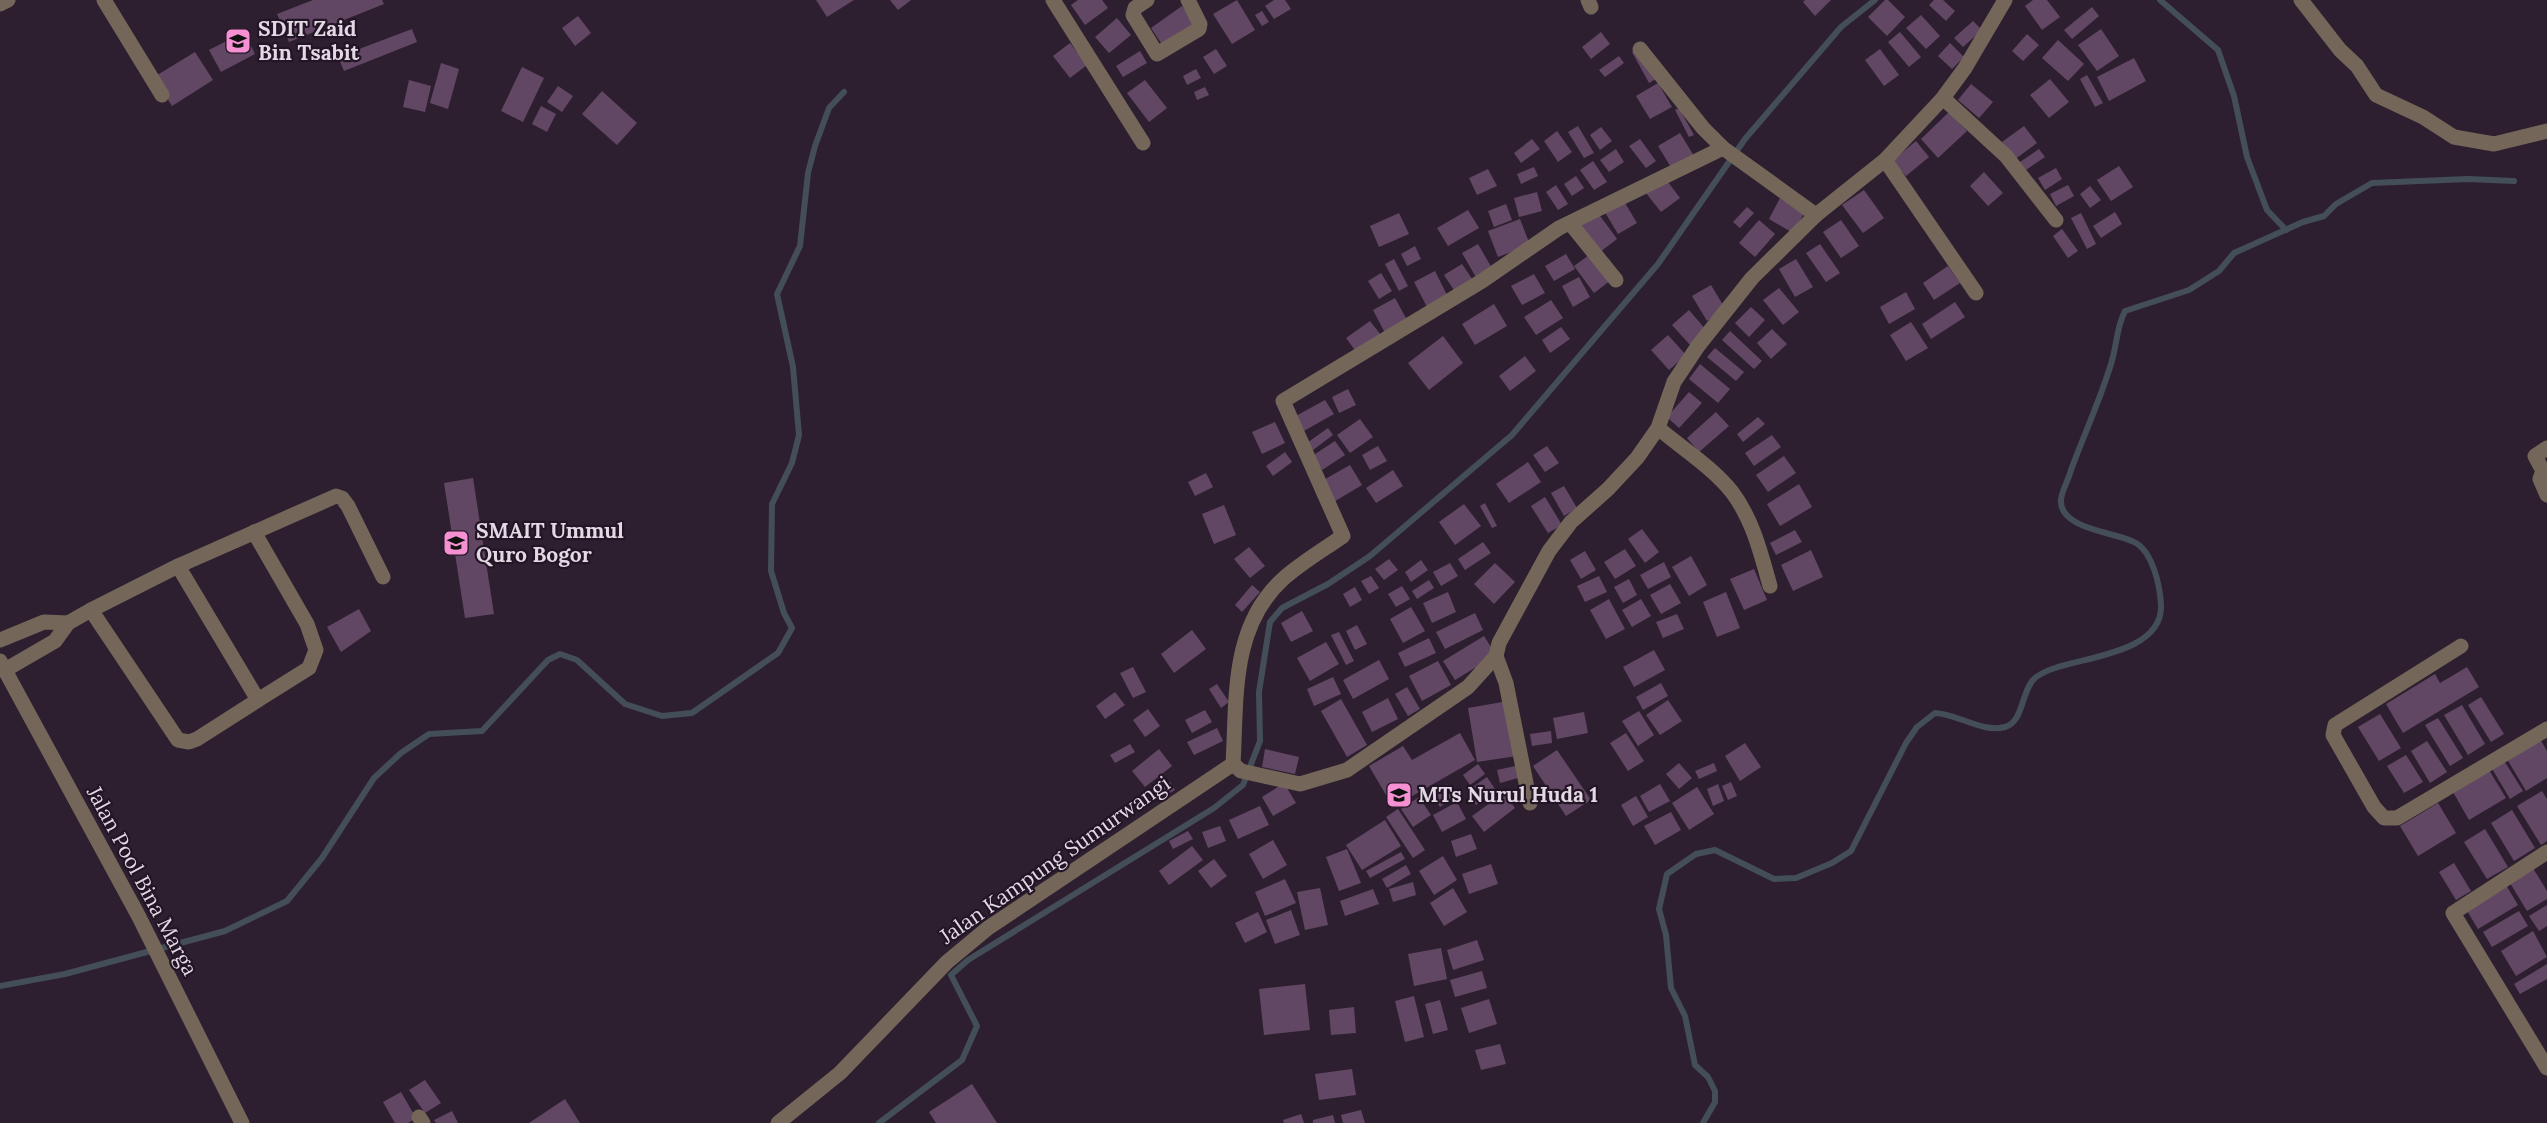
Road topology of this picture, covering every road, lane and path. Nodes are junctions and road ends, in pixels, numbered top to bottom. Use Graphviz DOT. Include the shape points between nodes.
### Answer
graph roads {
  1 [pos="9,0"];
  2 [pos="104,0"];
  3 [pos="1053,0"];
  4 [pos="1147,0"];
  5 [pos="2005,0"];
  6 [pos="2301,0"];
  7 [pos="1192,1"];
  8 [pos="0,4"];
  9 [pos="1640,49"];
  10 [pos="162,95"];
  11 [pos="1943,98"];
  12 [pos="2547,131"];
  13 [pos="1143,143"];
  14 [pos="1727,150"];
  15 [pos="1885,160"];
  16 [pos="1816,215"];
  17 [pos="2056,220"];
  18 [pos="1570,223"];
  19 [pos="1616,280"];
  20 [pos="1976,293"];
  21 [pos="1658,428"];
  22 [pos="2541,452"];
  23 [pos="2547,495"];
  24 [pos="254,532"];
  25 [pos="178,566"];
  26 [pos="383,577"];
  27 [pos="1770,586"];
  28 [pos="91,610"];
  29 [pos="68,623"];
  30 [pos="0,640"];
  31 [pos="2461,646"];
  32 [pos="1497,656"];
  33 [pos="3,665"];
  34 [pos="258,700"];
  35 [pos="2547,729"];
  36 [pos="1237,768"];
  37 [pos="1530,803"];
  38 [pos="2546,854"];
  39 [pos="2547,1068"];
  40 [pos="242,1123"];
  41 [pos="778,1123"];
  1 -- 8 [label="street"];
  2 -- 10 [label="street"];
  3 -- 13 [label="street"];
  4 -- 7 [label="street" via="1135,8 1133,15 1157,54 1199,29"];
  5 -- 11 [label="street"];
  6 -- 12 [label="street" via="2357,66 2376,95 2454,137 2494,144"];
  9 -- 14 [label="street" via="1703,128"];
  11 -- 15 [label="street"];
  11 -- 17 [label="street" via="2006,156"];
  14 -- 16 [label="street"];
  14 -- 18 [label="street"];
  15 -- 16 [label="street"];
  15 -- 20 [label="street"];
  16 -- 21 [label="street" via="1752,278 1698,346 1674,382"];
  18 -- 19 [label="street"];
  18 -- 36 [label="street" via="1482,281 1283,400 1342,536 1283,579 1250,624 1240,654"];
  21 -- 27 [label="street" via="1730,490 1758,543"];
  21 -- 32 [label="street" via="1637,458 1571,522 1549,550 1499,644"];
  22 -- 23 [label="street" via="2540,479"];
  24 -- 25 [label="street"];
  24 -- 26 [label="street" via="339,496"];
  24 -- 34 [label="street" via="307,624 316,650 309,668"];
  25 -- 28 [label="street"];
  25 -- 34 [label="street"];
  28 -- 29 [label="street"];
  28 -- 34 [label="street" via="178,740 197,739"];
  29 -- 30 [label="street" via="44,622"];
  29 -- 33 [label="street" via="55,641"];
  31 -- 35 [label="street" via="2335,725 2333,735 2384,818 2397,818"];
  32 -- 36 [label="street" via="1447,703 1347,770 1300,784"];
  32 -- 37 [label="street"];
  33 -- 40 [label="street, Jalan Pool Bina Marga" via="138,915"];
  36 -- 41 [label="street, Jalan Kampung Sumurwangi" via="1142,822 988,928 947,962 840,1073"];
  38 -- 39 [label="street" via="2453,913"];
}
